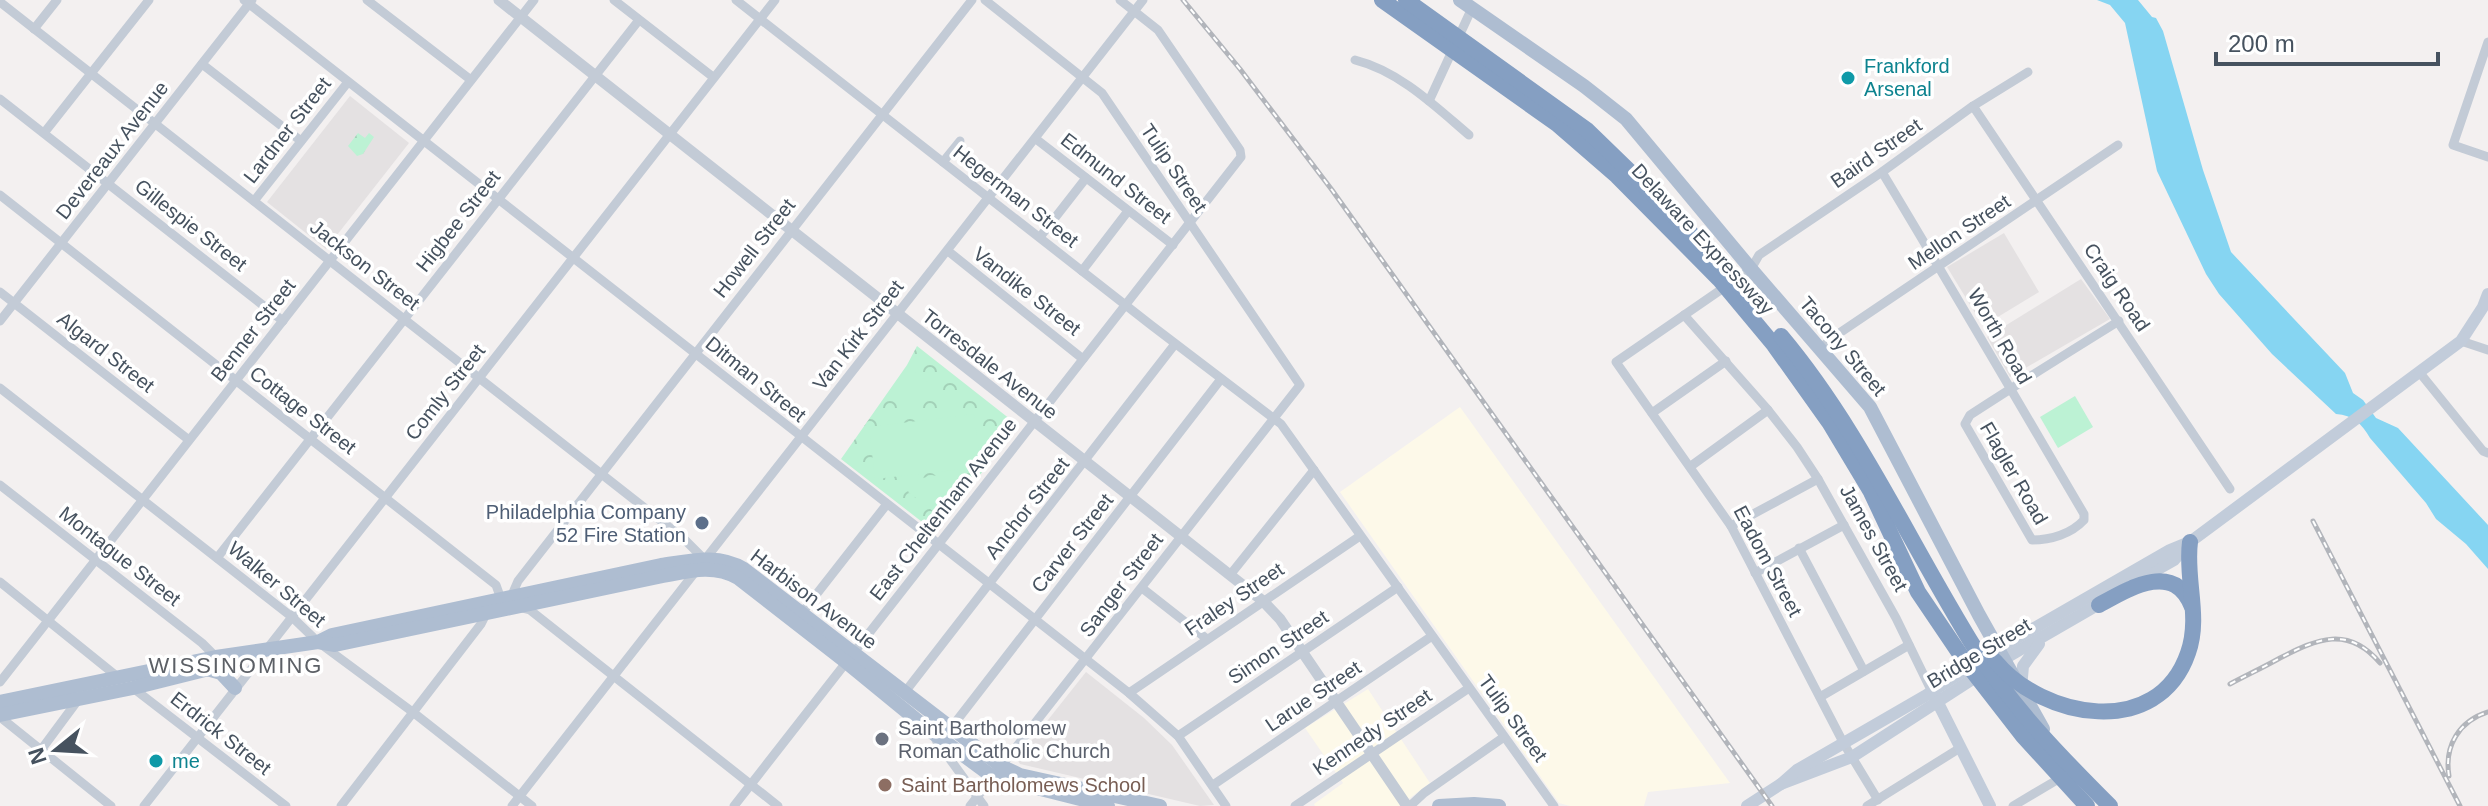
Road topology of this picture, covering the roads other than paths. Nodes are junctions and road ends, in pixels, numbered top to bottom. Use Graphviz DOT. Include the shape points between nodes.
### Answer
graph roads {
  1 [pos="57,0"];
  2 [pos="149,0"];
  3 [pos="367,0"];
  4 [pos="499,0"];
  5 [pos="534,0"];
  6 [pos="614,0"];
  7 [pos="736,0"];
  8 [pos="775,0"];
  9 [pos="972,0"];
  10 [pos="985,0"];
  11 [pos="1120,0"];
  12 [pos="1143,0"];
  13 [pos="1382,0"];
  14 [pos="1406,0"];
  15 [pos="248,1"];
  16 [pos="0,2"];
  17 [pos="1466,4"];
  18 [pos="1135,11"];
  19 [pos="521,18"];
  20 [pos="760,19"];
  21 [pos="639,20"];
  22 [pos="34,29"];
  23 [pos="1449,38"];
  24 [pos="2488,42"];
  25 [pos="1355,60"];
  26 [pos="202,64"];
  27 [pos="2028,72"];
  28 [pos="91,73"];
  29 [pos="594,77"];
  30 [pos="713,77"];
  31 [pos="1082,77"];
  32 [pos="471,80"];
  33 [pos="348,82"];
  34 [pos="0,99"];
  35 [pos="1429,101"];
  36 [pos="1973,106"];
  37 [pos="883,114"];
  38 [pos="155,124"];
  39 [pos="44,133"];
  40 [pos="669,135"];
  41 [pos="1469,135"];
  42 [pos="1036,139"];
  43 [pos="301,141"];
  44 [pos="424,141"];
  45 [pos="960,141"];
  46 [pos="2118,145"];
  47 [pos="2488,157"];
  48 [pos="943,162"];
  49 [pos="1882,172"];
  50 [pos="1086,178"];
  51 [pos="109,184"];
  52 [pos="0,195"];
  53 [pos="989,198"];
  54 [pos="499,200"];
  55 [pos="254,201"];
  56 [pos="2037,201"];
  57 [pos="1128,211"];
  58 [pos="1190,223"];
  59 [pos="791,230"];
  60 [pos="1040,237"];
  61 [pos="62,244"];
  62 [pos="1173,245"];
  63 [pos="948,251"];
  64 [pos="573,258"];
  65 [pos="330,260"];
  66 [pos="1939,266"];
  67 [pos="1751,269"];
  68 [pos="1082,271"];
  69 [pos="1735,290"];
  70 [pos="0,292"];
  71 [pos="2488,294"];
  72 [pos="14,303"];
  73 [pos="1125,306"];
  74 [pos="898,314"];
  75 [pos="1684,315"];
  76 [pos="404,319"];
  77 [pos="0,321"];
  78 [pos="283,321"];
  79 [pos="2119,321"];
  80 [pos="2461,341"];
  81 [pos="1175,344"];
  82 [pos="1820,349"];
  83 [pos="2488,350"];
  84 [pos="695,354"];
  85 [pos="1083,359"];
  86 [pos="1726,361"];
  87 [pos="2420,373"];
  88 [pos="479,378"];
  89 [pos="1221,379"];
  90 [pos="236,381"];
  91 [pos="1300,385"];
  92 [pos="0,388"];
  93 [pos="2010,389"];
  94 [pos="1768,410"];
  95 [pos="1652,413"];
  96 [pos="1274,419"];
  97 [pos="1035,422"];
  98 [pos="801,438"];
  99 [pos="311,439"];
  100 [pos="189,440"];
  101 [pos="2488,453"];
  102 [pos="1086,461"];
  103 [pos="1691,466"];
  104 [pos="1314,470"];
  105 [pos="601,474"];
  106 [pos="1818,479"];
  107 [pos="0,485"];
  108 [pos="2230,489"];
  109 [pos="1131,496"];
  110 [pos="385,497"];
  111 [pos="143,500"];
  112 [pos="887,504"];
  113 [pos="2084,520"];
  114 [pos="1844,525"];
  115 [pos="1731,526"];
  116 [pos="1181,536"];
  117 [pos="1360,536"];
  118 [pos="2190,542"];
  119 [pos="939,544"];
  120 [pos="1799,548"];
  121 [pos="217,558"];
  122 [pos="96,560"];
  123 [pos="700,564"];
  124 [pos="1755,573"];
  125 [pos="1230,575"];
  126 [pos="0,582"];
  127 [pos="990,584"];
  128 [pos="1398,587"];
  129 [pos="1142,588"];
  130 [pos="510,601"];
  131 [pos="1263,601"];
  132 [pos="2099,605"];
  133 [pos="2193,610"];
  134 [pos="486,614"];
  135 [pos="801,614"];
  136 [pos="292,617"];
  137 [pos="48,620"];
  138 [pos="1035,620"];
  139 [pos="2053,632"];
  140 [pos="1432,636"];
  141 [pos="1207,639"];
  142 [pos="1966,640"];
  143 [pos="318,642"];
  144 [pos="1909,645"];
  145 [pos="267,651"];
  146 [pos="1302,652"];
  147 [pos="2000,654"];
  148 [pos="849,658"];
  149 [pos="1087,658"];
  150 [pos="212,663"];
  151 [pos="1864,671"];
  152 [pos="614,676"];
  153 [pos="119,678"];
  154 [pos="0,682"];
  155 [pos="133,688"];
  156 [pos="235,688"];
  157 [pos="1469,688"];
  158 [pos="2021,691"];
  159 [pos="905,692"];
  160 [pos="1129,693"];
  161 [pos="1820,697"];
  162 [pos="1935,697"];
  163 [pos="78,700"];
  164 [pos="1336,701"];
  165 [pos="0,707"];
  166 [pos="414,713"];
  167 [pos="951,728"];
  168 [pos="929,730"];
  169 [pos="1178,736"];
  170 [pos="197,737"];
  171 [pos="1504,737"];
  172 [pos="1844,744"];
  173 [pos="1960,748"];
  174 [pos="41,750"];
  175 [pos="1371,754"];
  176 [pos="1852,757"];
  177 [pos="997,772"];
  178 [pos="2068,773"];
  179 [pos="1781,784"];
  180 [pos="751,785"];
  181 [pos="1213,785"];
  182 [pos="978,796"];
  183 [pos="520,797"];
  184 [pos="1878,800"];
  185 [pos="1086,804"];
  186 [pos="111,806"];
  187 [pos="144,806"];
  188 [pos="286,806"];
  189 [pos="341,806"];
  190 [pos="512,806"];
  191 [pos="532,806"];
  192 [pos="734,806"];
  193 [pos="778,806"];
  194 [pos="970,806"];
  195 [pos="984,806"];
  196 [pos="1108,806"];
  197 [pos="1160,806"];
  198 [pos="1226,806"];
  199 [pos="1295,806"];
  200 [pos="1408,806"];
  201 [pos="1439,806"];
  202 [pos="1499,806"];
  203 [pos="1554,806"];
  204 [pos="1747,806"];
  205 [pos="1867,806"];
  206 [pos="1990,806"];
  207 [pos="2013,806"];
  208 [pos="2087,806"];
  209 [pos="2110,806"];
  1 -- 22 [label="street"];
  2 -- 28 [label="street"];
  3 -- 32 [label="street"];
  4 -- 19 [label="street, Torresdale Avenue"];
  5 -- 19 [label="street, Benner Street"];
  6 -- 21 [label="street"];
  7 -- 20 [label="street, Hegerman Street"];
  8 -- 20 [label="street, Comly Street"];
  9 -- 37 [label="street, Howell Street"];
  10 -- 31 [label="street, Tulip Street"];
  11 -- 18 [label="street"];
  12 -- 18 [label="street, Van Kirk Street"];
  13 -- 23 [label="highway, Delaware Expressway"];
  14 -- 23 [label="highway, Delaware Expressway"];
  15 -- 26 [label="street, Devereaux Avenue"];
  15 -- 33 [label="street, Ditman Street"];
  16 -- 22 [label="street, Jackson Street"];
  17 -- 35 [label="street"];
  17 -- 67 [label="main road, Tacony Street" via="1616,109"];
  18 -- 31 [label="street, Van Kirk Street"];
  18 -- 58 [label="street, East Cheltenham Avenue" via="1158,30 1240,150 1240,158"];
  19 -- 29 [label="street, Torresdale Avenue"];
  19 -- 32 [label="street, Benner Street"];
  20 -- 30 [label="street, Comly Street"];
  20 -- 37 [label="street, Hegerman Street"];
  21 -- 29 [label="street, Higbee Street"];
  21 -- 30 [label="street"];
  22 -- 28 [label="street, Jackson Street"];
  23 -- 69 [label="highway, Delaware Expressway" via="1617,176"];
  24 -- 47 [label="street" via="2453,145"];
  25 -- 35 [label="street" via="1377,65"];
  26 -- 38 [label="street, Devereaux Avenue"];
  26 -- 43 [label="street"];
  27 -- 36 [label="street, Baird Street"];
  28 -- 38 [label="street, Jackson Street"];
  28 -- 39 [label="street"];
  29 -- 40 [label="street, Torresdale Avenue"];
  29 -- 54 [label="street, Higbee Street"];
  30 -- 40 [label="street, Comly Street"];
  31 -- 42 [label="street, Van Kirk Street"];
  31 -- 58 [label="street, Tulip Street" via="1102,93"];
  32 -- 44 [label="street, Benner Street"];
  33 -- 43 [label="street, Lardner Street"];
  33 -- 44 [label="street, Ditman Street"];
  34 -- 39 [label="street, Gillespie Street"];
  35 -- 41 [label="street"];
  36 -- 49 [label="street, Baird Street"];
  36 -- 56 [label="street, Craig Road"];
  37 -- 48 [label="street, Hegerman Street"];
  37 -- 59 [label="street, Howell Street"];
  38 -- 51 [label="street, Devereaux Avenue"];
  38 -- 55 [label="street, Jackson Street"];
  39 -- 51 [label="street, Gillespie Street"];
  40 -- 59 [label="street, Torresdale Avenue"];
  40 -- 64 [label="street, Comly Street"];
  42 -- 50 [label="street, Edmund Street"];
  42 -- 53 [label="street, Van Kirk Street"];
  43 -- 55 [label="street, Lardner Street"];
  44 -- 54 [label="street, Ditman Street"];
  44 -- 65 [label="street, Benner Street"];
  45 -- 48 [label="street"];
  46 -- 56 [label="street, Mellon Street"];
  48 -- 53 [label="street, Hegerman Street"];
  49 -- 66 [label="street, Worth Road"];
  49 -- 67 [label="street, Baird Street" via="1759,255"];
  50 -- 57 [label="street, Edmund Street"];
  50 -- 60 [label="street"];
  51 -- 61 [label="street, Devereaux Avenue"];
  51 -- 78 [label="street, Gillespie Street"];
  52 -- 61 [label="street, Cottage Street"];
  53 -- 60 [label="street, Hegerman Street"];
  53 -- 63 [label="street, Van Kirk Street"];
  54 -- 64 [label="street, Ditman Street"];
  54 -- 76 [label="street, Higbee Street"];
  55 -- 65 [label="street, Jackson Street"];
  56 -- 66 [label="street, Mellon Street"];
  56 -- 79 [label="street, Craig Road"];
  57 -- 62 [label="street, Edmund Street"];
  57 -- 68 [label="street"];
  58 -- 62 [label="street, East Cheltenham Avenue"];
  58 -- 91 [label="street, Tulip Street"];
  59 -- 74 [label="street, Torresdale Avenue"];
  59 -- 84 [label="street, Howell Street"];
  60 -- 68 [label="street, Hegerman Street"];
  61 -- 72 [label="street, Devereaux Avenue"];
  61 -- 90 [label="street, Cottage Street"];
  62 -- 73 [label="street, East Cheltenham Avenue"];
  63 -- 74 [label="street, Van Kirk Street"];
  63 -- 85 [label="street, Vandike Street"];
  64 -- 84 [label="street, Ditman Street"];
  64 -- 88 [label="street, Comly Street"];
  65 -- 76 [label="street, Jackson Street"];
  65 -- 78 [label="street, Benner Street"];
  66 -- 82 [label="street, Mellon Street"];
  66 -- 93 [label="street, Worth Road"];
  67 -- 75 [label="street"];
  67 -- 82 [label="main road, Tacony Street"];
  68 -- 73 [label="street, Hegerman Street"];
  69 -- 142 [label="highway, Delaware Expressway" via="1786,341 1829,401"];
  69 -- 142 [label="highway, Delaware Expressway" via="1829,422 1871,492 1918,592"];
  70 -- 72 [label="street, Algard Street"];
  71 -- 80 [label="main road, Bridge Street"];
  72 -- 77 [label="street, Devereaux Avenue"];
  72 -- 100 [label="street, Algard Street"];
  73 -- 81 [label="street, Hegerman Street"];
  73 -- 85 [label="street, East Cheltenham Avenue"];
  74 -- 97 [label="street, Torresdale Avenue"];
  74 -- 98 [label="street, Van Kirk Street"];
  75 -- 86 [label="street, James Street"];
  75 -- 95 [label="street, Eadom Street" via="1616,362"];
  76 -- 88 [label="street, Jackson Street"];
  76 -- 99 [label="street, Higbee Street"];
  78 -- 90 [label="street, Benner Street"];
  79 -- 93 [label="street"];
  79 -- 108 [label="street, Craig Road"];
  80 -- 83 [label="street"];
  80 -- 87 [label="main road, Bridge Street"];
  81 -- 89 [label="street, Hegerman Street"];
  81 -- 102 [label="street, Anchor Street"];
  82 -- 147 [label="main road, Tacony Street" via="1870,407"];
  84 -- 98 [label="street, Ditman Street"];
  84 -- 105 [label="street, Howell Street"];
  85 -- 97 [label="street, East Cheltenham Avenue"];
  86 -- 94 [label="street, James Street"];
  86 -- 95 [label="street"];
  87 -- 101 [label="street"];
  87 -- 118 [label="main road, Bridge Street"];
  88 -- 105 [label="street, Jackson Street"];
  88 -- 110 [label="street, Comly Street"];
  89 -- 96 [label="street, Hegerman Street"];
  89 -- 109 [label="street, Carver Street"];
  90 -- 99 [label="street, Cottage Street"];
  90 -- 100 [label="street, Benner Street"];
  91 -- 96 [label="street, Sanger Street"];
  92 -- 111 [label="street, Walker Street"];
  93 -- 113 [label="street, Worth Road"];
  93 -- 113 [label="street, Flagler Road" via="1970,415 1965,424 2032,540 2054,538"];
  94 -- 103 [label="street"];
  94 -- 106 [label="street, James Street"];
  95 -- 103 [label="street, Eadom Street"];
  96 -- 104 [label="street, Tulip Street"];
  96 -- 116 [label="street, Sanger Street"];
  97 -- 102 [label="street, Torresdale Avenue"];
  97 -- 119 [label="street, East Cheltenham Avenue"];
  98 -- 112 [label="street, Ditman Street"];
  98 -- 123 [label="street, Van Kirk Street"];
  99 -- 110 [label="street, Cottage Street"];
  99 -- 121 [label="street, Higbee Street"];
  100 -- 111 [label="street, Benner Street"];
  102 -- 109 [label="street, Torresdale Avenue"];
  102 -- 127 [label="street, Anchor Street"];
  103 -- 115 [label="street, Eadom Street"];
  104 -- 117 [label="street, Tulip Street"];
  104 -- 125 [label="street"];
  105 -- 123 [label="street, Jackson Street" via="683,538"];
  105 -- 130 [label="street, Howell Street" via="518,581"];
  106 -- 114 [label="street, James Street"];
  106 -- 115 [label="street"];
  107 -- 122 [label="street, Montague Street"];
  109 -- 116 [label="street, Torresdale Avenue"];
  109 -- 138 [label="street, Carver Street"];
  110 -- 130 [label="street, Cottage Street"];
  110 -- 136 [label="street, Comly Street"];
  111 -- 121 [label="street, Walker Street"];
  111 -- 122 [label="street, Benner Street"];
  112 -- 119 [label="street, Ditman Street"];
  112 -- 135 [label="street"];
  114 -- 120 [label="street"];
  114 -- 144 [label="street, James Street"];
  115 -- 124 [label="street, Eadom Street"];
  116 -- 125 [label="street, Torresdale Avenue"];
  116 -- 129 [label="street, Sanger Street"];
  117 -- 128 [label="street, Tulip Street"];
  117 -- 131 [label="street, Fraley Street"];
  118 -- 132 [label="main road, Bridge Street" via="2174,560"];
  118 -- 133 [label="highway"];
  118 -- 147 [label="main road, Bridge Street"];
  119 -- 127 [label="street, Ditman Street"];
  119 -- 148 [label="street, East Cheltenham Avenue"];
  120 -- 124 [label="street"];
  120 -- 151 [label="street"];
  121 -- 136 [label="street, Walker Street"];
  122 -- 137 [label="street, Benner Street"];
  122 -- 150 [label="street, Montague Street" via="202,643"];
  123 -- 130 [label="main road, Harbison Avenue" via="661,565"];
  123 -- 135 [label="main road, Harbison Avenue" via="722,559 737,565"];
  123 -- 148 [label="main road, Harbison Avenue" via="730,574"];
  123 -- 152 [label="street, Van Kirk Street"];
  124 -- 161 [label="street, Eadom Street"];
  125 -- 131 [label="street, Torresdale Avenue"];
  126 -- 137 [label="street"];
  127 -- 138 [label="street, Ditman Street"];
  127 -- 159 [label="street, Anchor Street"];
  128 -- 140 [label="street, Tulip Street"];
  128 -- 146 [label="street, Simon Street"];
  129 -- 141 [label="street"];
  129 -- 149 [label="street, Sanger Street"];
  130 -- 134 [label="main road, Harbison Avenue"];
  130 -- 143 [label="main road, Harbison Avenue"];
  130 -- 152 [label="street, Cottage Street" via="530,610"];
  131 -- 141 [label="street, Fraley Street"];
  131 -- 146 [label="street, Torresdale Avenue"];
  132 -- 133 [label="highway" via="2152,581 2183,591"];
  132 -- 139 [label="main road, Bridge Street"];
  133 -- 142 [label="highway" via="2193,633 2181,668 2150,700 2118,710 2070,709 2030,692"];
  134 -- 143 [label="main road, Harbison Avenue" via="335,645"];
  134 -- 166 [label="street"];
  135 -- 148 [label="main road, Harbison Avenue"];
  136 -- 143 [label="street, Walker Street"];
  136 -- 145 [label="street, Comly Street"];
  137 -- 153 [label="street"];
  137 -- 154 [label="street, Benner Street"];
  138 -- 149 [label="street, Ditman Street"];
  138 -- 167 [label="street, Carver Street"];
  139 -- 147 [label="main road, Bridge Street"];
  139 -- 158 [label="main road" via="2025,663"];
  140 -- 157 [label="street, Tulip Street"];
  140 -- 164 [label="street, Larue Street"];
  141 -- 160 [label="street, Fraley Street"];
  142 -- 208 [label="highway, Delaware Expressway" via="2023,736"];
  142 -- 209 [label="highway, Delaware Expressway" via="2041,734"];
  143 -- 145 [label="main road, Harbison Avenue"];
  143 -- 166 [label="street, Walker Street"];
  144 -- 151 [label="street"];
  144 -- 162 [label="street, James Street"];
  145 -- 150 [label="main road, Harbison Avenue"];
  145 -- 156 [label="street, Comly Street"];
  146 -- 164 [label="street, Torresdale Avenue"];
  146 -- 169 [label="street, Simon Street"];
  147 -- 158 [label="main road, Tacony Street"];
  147 -- 162 [label="main road, Bridge Street"];
  148 -- 159 [label="main road, Harbison Avenue"];
  148 -- 168 [label="main road, Harbison Avenue"];
  148 -- 180 [label="street, East Cheltenham Avenue"];
  149 -- 160 [label="street, Ditman Street"];
  149 -- 177 [label="street, Sanger Street"];
  150 -- 153 [label="main road, Harbison Avenue"];
  150 -- 155 [label="main road, Harbison Avenue"];
  150 -- 156 [label="main road"];
  151 -- 161 [label="street"];
  152 -- 180 [label="street, Cottage Street"];
  152 -- 183 [label="street, Van Kirk Street"];
  153 -- 165 [label="main road, Harbison Avenue"];
  155 -- 163 [label="main road, Harbison Avenue"];
  155 -- 170 [label="street, Erdrick Street"];
  156 -- 170 [label="street, Comly Street"];
  157 -- 171 [label="street, Tulip Street"];
  157 -- 175 [label="street, Kennedy Street"];
  158 -- 178 [label="main road, Tacony Street"];
  159 -- 167 [label="main road, Harbison Avenue"];
  160 -- 169 [label="street, Ditman Street"];
  161 -- 172 [label="street, Eadom Street"];
  162 -- 172 [label="main road, Bridge Street"];
  162 -- 173 [label="main road, James Street"];
  162 -- 176 [label="main road, Bridge Street"];
  163 -- 165 [label="main road, Harbison Avenue"];
  163 -- 174 [label="street"];
  164 -- 175 [label="street, Torresdale Avenue"];
  164 -- 181 [label="street, Larue Street"];
  165 -- 174 [label="street"];
  166 -- 183 [label="street, Walker Street"];
  166 -- 189 [label="street"];
  167 -- 177 [label="main road, Harbison Avenue"];
  168 -- 177 [label="main road, Harbison Avenue"];
  168 -- 182 [label="street"];
  169 -- 181 [label="street, Ditman Street"];
  170 -- 187 [label="street, Comly Street"];
  170 -- 188 [label="street, Erdrick Street"];
  171 -- 200 [label="street"];
  171 -- 203 [label="street, Tulip Street"];
  172 -- 176 [label="street, Eadom Street"];
  172 -- 179 [label="main road, Bridge Street"];
  173 -- 184 [label="street"];
  173 -- 206 [label="main road, James Street"];
  174 -- 186 [label="street"];
  175 -- 199 [label="street, Kennedy Street"];
  175 -- 200 [label="street, Torresdale Avenue"];
  176 -- 179 [label="main road, Bridge Street"];
  176 -- 184 [label="street, Eadom Street"];
  177 -- 182 [label="street, Sanger Street"];
  177 -- 185 [label="main road, Harbison Avenue"];
  177 -- 197 [label="main road, Harbison Avenue"];
  178 -- 207 [label="street"];
  178 -- 208 [label="main road, Tacony Street"];
  179 -- 204 [label="main road, Bridge Street"];
  180 -- 192 [label="street, East Cheltenham Avenue"];
  180 -- 193 [label="street, Cottage Street"];
  181 -- 198 [label="street, Ditman Street"];
  182 -- 194 [label="street, Sanger Street"];
  182 -- 195 [label="street"];
  183 -- 190 [label="street, Van Kirk Street"];
  183 -- 191 [label="street, Walker Street"];
  184 -- 205 [label="street"];
  185 -- 196 [label="main road, Harbison Avenue"];
  201 -- 202 [label="main road"];
}
